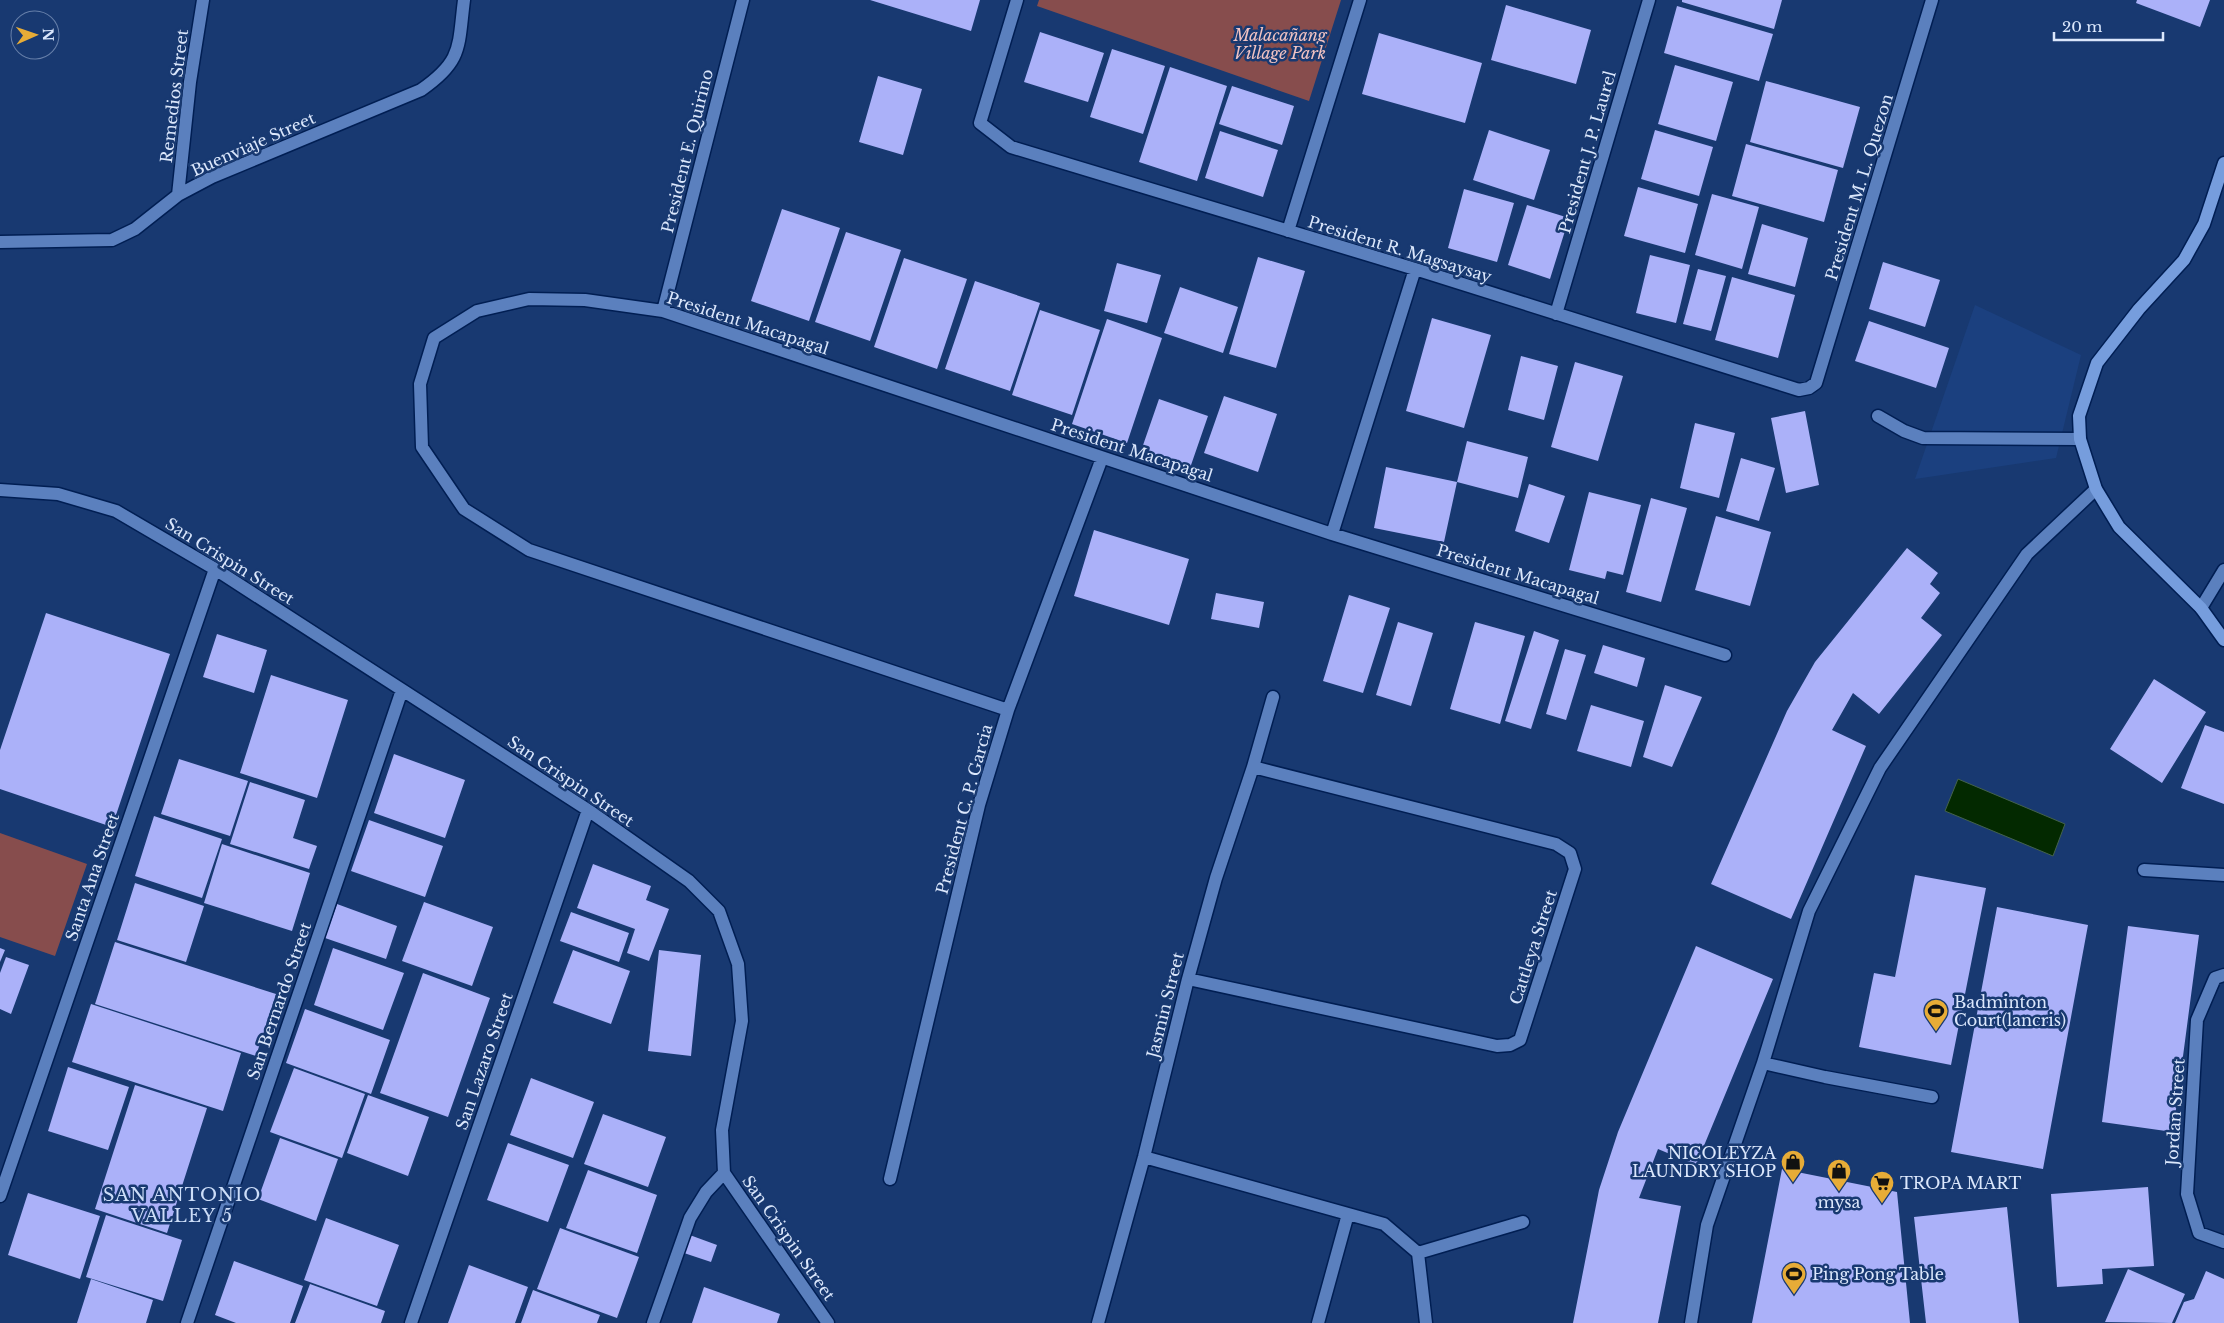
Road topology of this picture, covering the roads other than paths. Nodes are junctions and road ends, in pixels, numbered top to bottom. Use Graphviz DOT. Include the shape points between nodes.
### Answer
graph roads {
  1 [pos="203,0"];
  2 [pos="464,0"];
  3 [pos="742,0"];
  4 [pos="1017,0"];
  5 [pos="1360,0"];
  6 [pos="1649,0"];
  7 [pos="1932,0"];
  8 [pos="2224,166"];
  9 [pos="178,195"];
  10 [pos="1288,231"];
  11 [pos="0,242"];
  12 [pos="1415,269"];
  13 [pos="663,311"];
  14 [pos="1556,314"];
  15 [pos="1816,383"];
  16 [pos="1878,416"];
  17 [pos="2080,439"];
  18 [pos="1102,458"];
  19 [pos="2096,489"];
  20 [pos="0,490"];
  21 [pos="1332,534"];
  22 [pos="215,569"];
  23 [pos="2224,570"];
  24 [pos="2201,608"];
  25 [pos="2224,640"];
  26 [pos="1725,655"];
  27 [pos="402,690"];
  28 [pos="1273,697"];
  29 [pos="1008,710"];
  30 [pos="1253,767"];
  31 [pos="588,810"];
  32 [pos="2144,870"];
  33 [pos="2224,875"];
  34 [pos="2224,975"];
  35 [pos="1188,979"];
  36 [pos="1763,1063"];
  37 [pos="1932,1097"];
  38 [pos="1144,1157"];
  39 [pos="724,1173"];
  40 [pos="890,1179"];
  41 [pos="0,1196"];
  42 [pos="1348,1214"];
  43 [pos="1523,1222"];
  44 [pos="2224,1242"];
  45 [pos="1418,1253"];
  46 [pos="187,1323"];
  47 [pos="411,1323"];
  48 [pos="653,1323"];
  49 [pos="828,1323"];
  50 [pos="1098,1323"];
  51 [pos="1318,1323"];
  52 [pos="1426,1323"];
  53 [pos="1691,1323"];
  1 -- 9 [label="street, Remedios Street"];
  2 -- 9 [label="street, Buenviaje Street" via="457,53 449,68 421,90 212,177"];
  3 -- 13 [label="street, President E. Quirino"];
  4 -- 10 [label="street, President R. Magsaysay" via="980,123 1011,147"];
  5 -- 10 [label="street"];
  6 -- 14 [label="street, President J. P. Laurel"];
  7 -- 15 [label="street, President M. L. Quezon"];
  8 -- 17 [label="main road" via="2204,224 2184,260 2096,363 2079,416"];
  9 -- 11 [label="street, Buenviaje Street" via="135,229 112,240"];
  10 -- 12 [label="street, President R. Magsaysay"];
  12 -- 14 [label="street, President R. Magsaysay"];
  12 -- 21 [label="street"];
  13 -- 18 [label="street, President Macapagal"];
  13 -- 29 [label="street, President Macapagal" via="584,300 529,299 477,311 434,338 420,384 422,447 464,509 529,550"];
  14 -- 15 [label="street, President R. Magsaysay" via="1799,390"];
  16 -- 17 [label="street" via="1923,438"];
  17 -- 19 [label="main road"];
  18 -- 21 [label="street, President Macapagal"];
  18 -- 29 [label="street, President C. P. Garcia"];
  19 -- 24 [label="main road" via="2119,527"];
  19 -- 36 [label="street" via="2027,554 1880,768 1809,911"];
  20 -- 22 [label="street, San Crispin Street" via="58,494 116,511"];
  21 -- 26 [label="street, President Macapagal"];
  22 -- 27 [label="street, San Crispin Street"];
  22 -- 41 [label="street, Santa Ana Street"];
  23 -- 24 [label="street"];
  24 -- 25 [label="main road"];
  27 -- 31 [label="street, San Crispin Street"];
  27 -- 46 [label="street, San Bernardo Street"];
  28 -- 30 [label="street, Jasmin Street"];
  29 -- 40 [label="street, President C. P. Garcia" via="978,805"];
  30 -- 35 [label="street, Jasmin Street" via="1216,878"];
  30 -- 35 [label="street, Cattleya Street" via="1556,844 1570,853 1575,869 1520,1040 1510,1045 1497,1046"];
  31 -- 39 [label="street, San Crispin Street" via="689,881 719,911 738,964 742,1021 722,1130"];
  31 -- 47 [label="street, San Lazaro Street"];
  32 -- 33 [label="street"];
  34 -- 44 [label="street, Jordan Street" via="2215,978 2197,1020 2187,1194 2199,1233"];
  35 -- 38 [label="street, Jasmin Street"];
  36 -- 37 [label="street"];
  36 -- 53 [label="street" via="1707,1225"];
  38 -- 42 [label="street"];
  38 -- 50 [label="street, Jasmin Street"];
  39 -- 48 [label="street" via="706,1192 690,1218"];
  39 -- 49 [label="street, San Crispin Street"];
  42 -- 45 [label="street" via="1384,1224"];
  42 -- 51 [label="street"];
  43 -- 45 [label="street"];
  45 -- 52 [label="street"];
}
